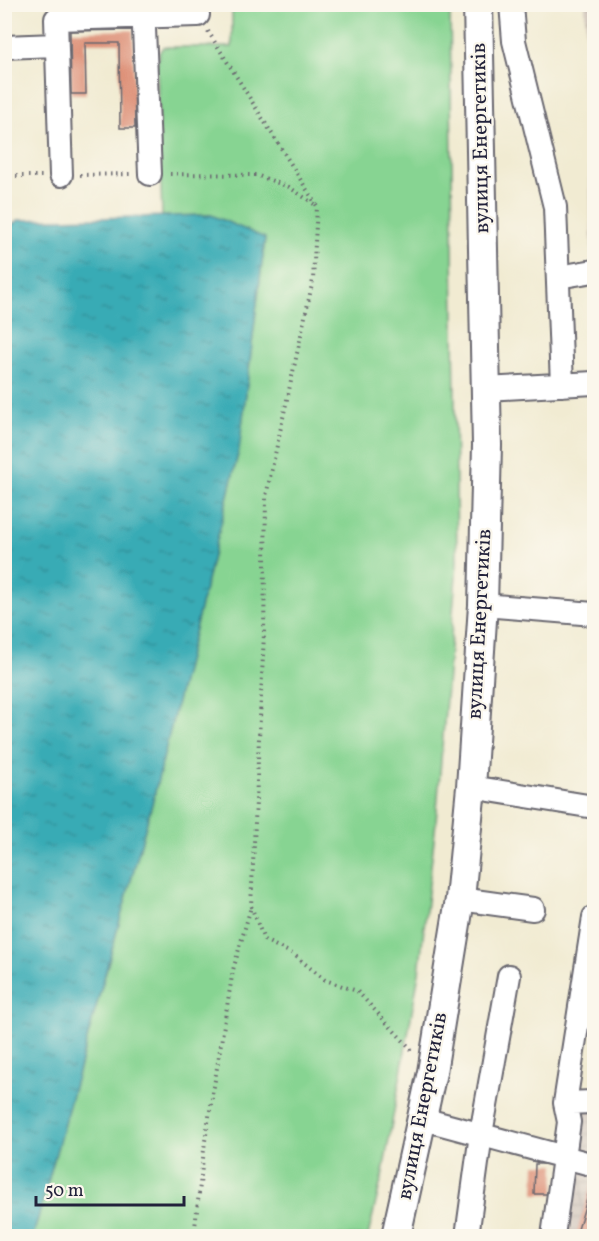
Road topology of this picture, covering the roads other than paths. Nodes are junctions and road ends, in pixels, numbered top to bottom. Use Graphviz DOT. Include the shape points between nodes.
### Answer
graph roads {
  1 [pos="478,4"];
  2 [pos="511,4"];
  3 [pos="143,10"];
  4 [pos="198,10"];
  5 [pos="56,45"];
  6 [pos="4,47"];
  7 [pos="150,174"];
  8 [pos="61,175"];
  9 [pos="594,271"];
  10 [pos="558,277"];
  11 [pos="594,384"];
  12 [pos="562,385"];
  13 [pos="485,389"];
  14 [pos="483,605"];
  15 [pos="594,614"];
  16 [pos="471,787"];
  17 [pos="594,807"];
  18 [pos="460,899"];
  19 [pos="533,909"];
  20 [pos="594,917"];
  21 [pos="509,976"];
  22 [pos="594,1102"];
  23 [pos="565,1103"];
  24 [pos="423,1119"];
  25 [pos="482,1134"];
  26 [pos="564,1156"];
  27 [pos="594,1165"];
  28 [pos="396,1236"];
  29 [pos="467,1236"];
  30 [pos="553,1236"];
  1 -- 13 [label="main road, вулиця Енергетиків"];
  2 -- 10 [label="lane" via="514,41 555,207"];
  3 -- 4 [label="lane"];
  3 -- 5 [label="lane" via="56,19"];
  3 -- 7 [label="lane"];
  5 -- 6 [label="lane"];
  5 -- 8 [label="lane"];
  9 -- 10 [label="lane"];
  10 -- 12 [label="lane"];
  11 -- 12 [label="lane"];
  12 -- 13 [label="lane"];
  13 -- 14 [label="main road, вулиця Енергетиків"];
  14 -- 15 [label="lane"];
  14 -- 16 [label="main road, вулиця Енергетиків"];
  16 -- 17 [label="lane"];
  16 -- 18 [label="main road, вулиця Енергетиків"];
  18 -- 19 [label="lane"];
  18 -- 24 [label="main road, вулиця Енергетиків"];
  20 -- 23 [label="lane"];
  21 -- 25 [label="lane"];
  22 -- 23 [label="lane"];
  23 -- 26 [label="lane" via="569,1122"];
  24 -- 25 [label="lane"];
  24 -- 28 [label="main road, вулиця Енергетиків"];
  25 -- 26 [label="lane"];
  25 -- 29 [label="lane"];
  26 -- 27 [label="lane"];
  26 -- 30 [label="lane"];
}
